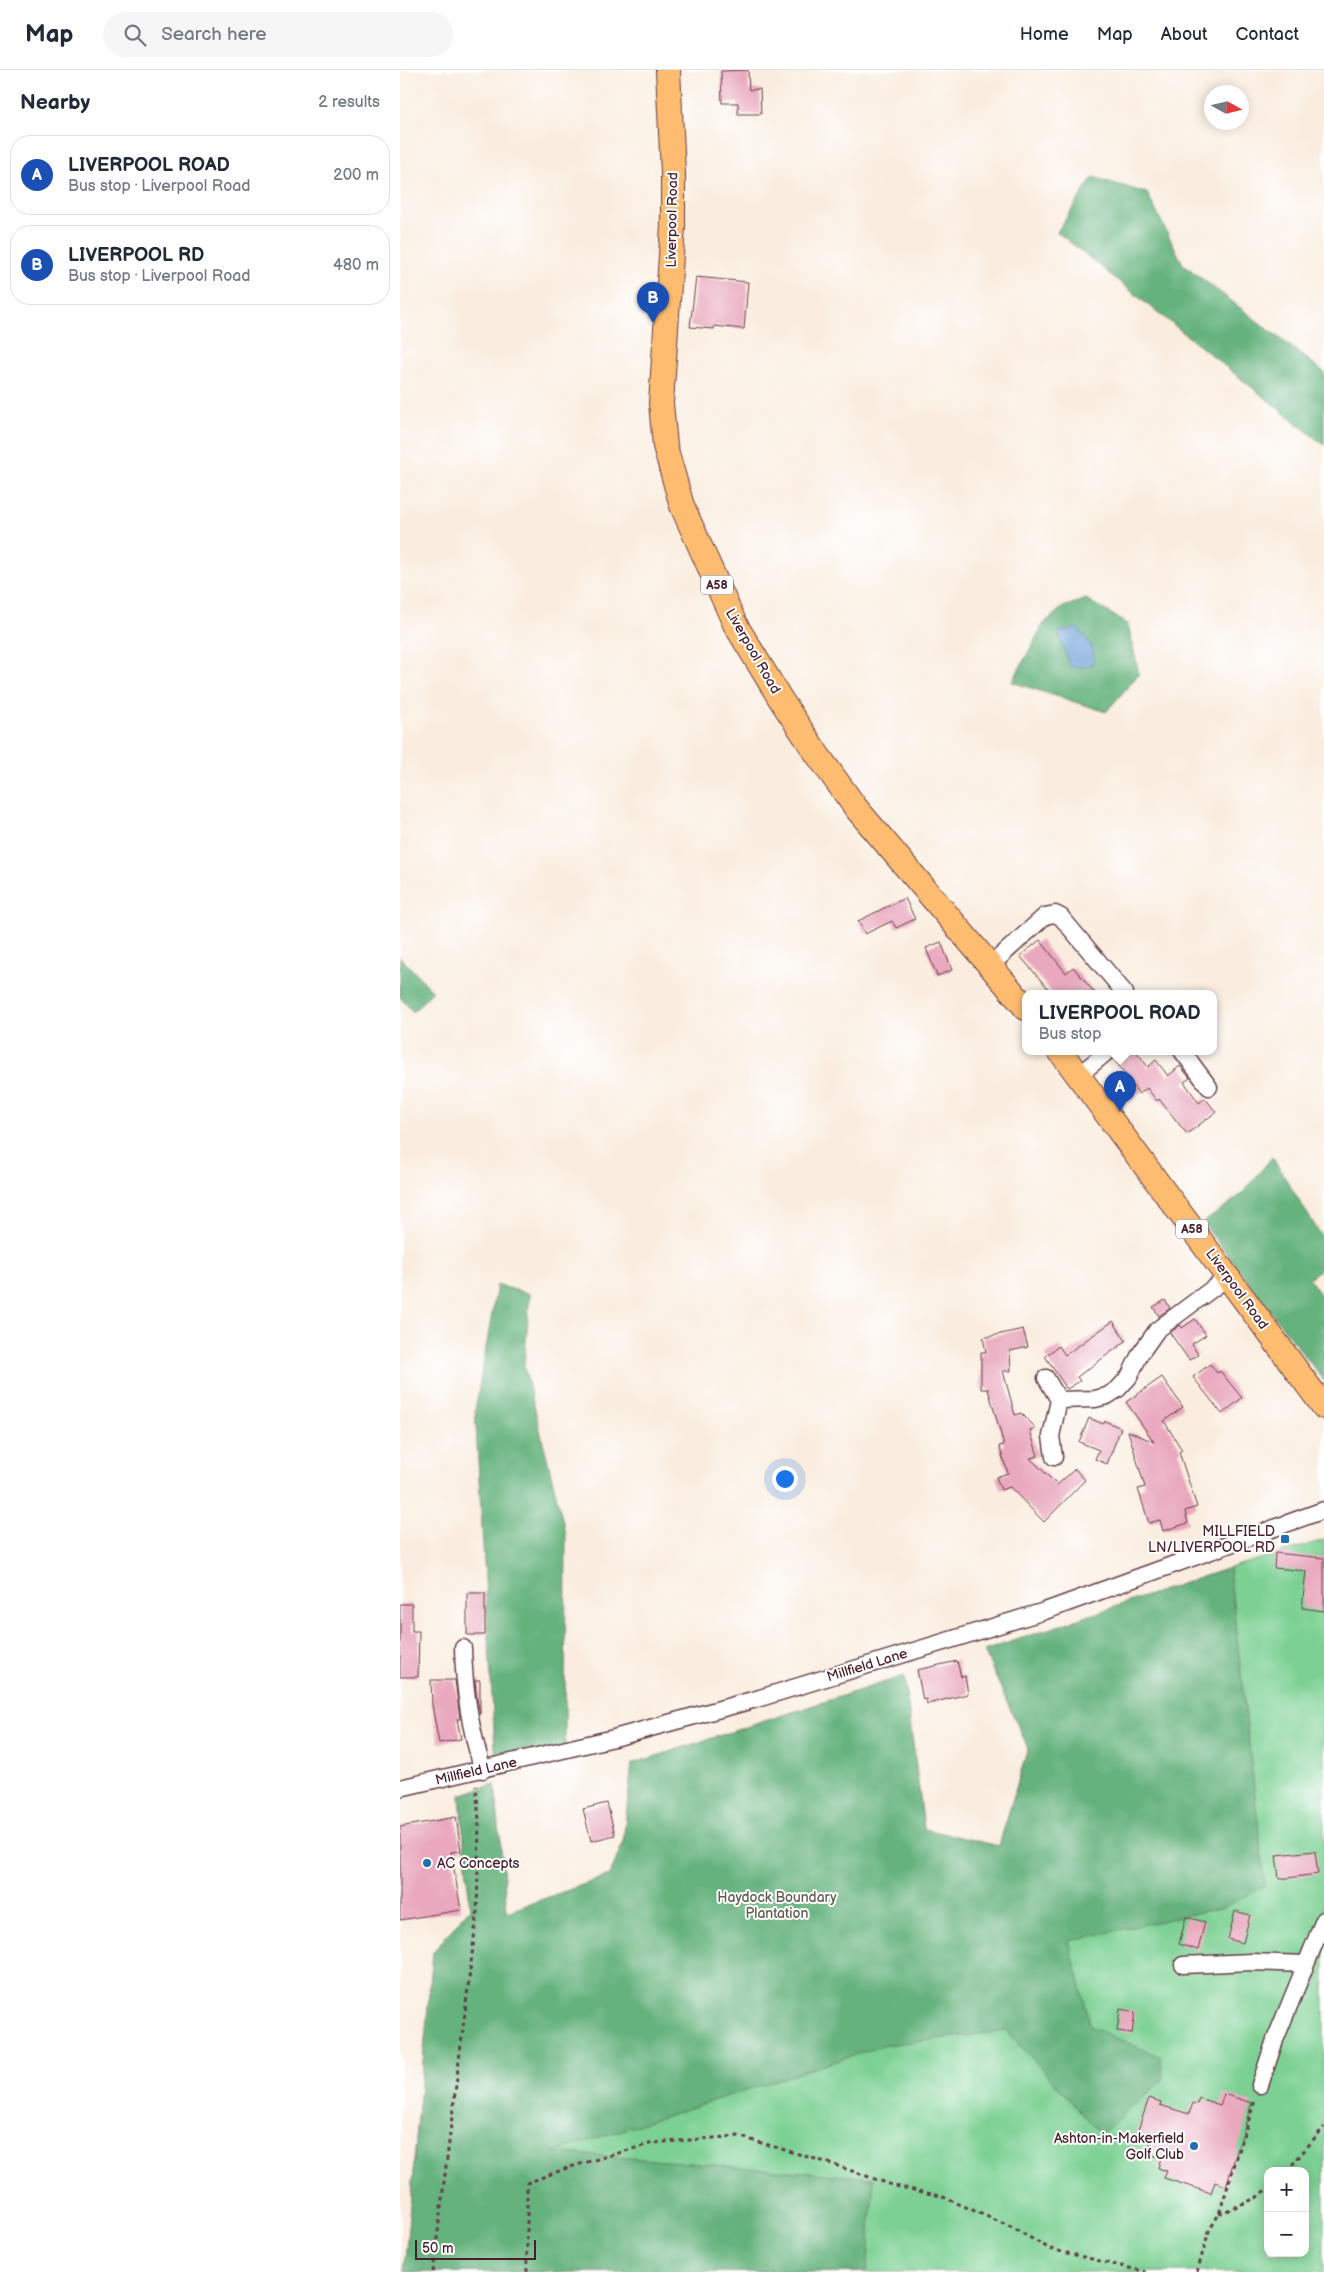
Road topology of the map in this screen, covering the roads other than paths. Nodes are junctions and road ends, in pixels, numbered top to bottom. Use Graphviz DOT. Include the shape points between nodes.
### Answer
graph roads {
  1 [pos="668,70"];
  2 [pos="991,966"];
  3 [pos="1123,990"];
  4 [pos="1022,1003"];
  5 [pos="1063,1055"];
  6 [pos="1103,1055"];
  7 [pos="1185,1055"];
  8 [pos="1079,1075"];
  9 [pos="1209,1086"];
  10 [pos="1228,1277"];
  11 [pos="1046,1378"];
  12 [pos="1059,1400"];
  13 [pos="1324,1407"];
  14 [pos="1054,1457"];
  15 [pos="1323,1510"];
  16 [pos="463,1648"];
  17 [pos="478,1771"];
  18 [pos="400,1788"];
  19 [pos="1324,1920"];
  20 [pos="1305,1964"];
  21 [pos="1183,1965"];
  22 [pos="1260,2085"];
  1 -- 2 [label="highway, Liverpool Road / A58" via="673,226 661,403 665,446 682,506 735,624 812,746 856,808"];
  2 -- 3 [label="street" via="1045,916 1055,914"];
  2 -- 4 [label="highway, Liverpool Road / A58"];
  5 -- 8 [label="highway, Liverpool Road / A58"];
  6 -- 8 [label="street"];
  7 -- 9 [label="street"];
  8 -- 10 [label="highway, Liverpool Road / A58"];
  10 -- 12 [label="street" via="1157,1330 1129,1377 1118,1389 1107,1396"];
  10 -- 13 [label="highway, Liverpool Road / A58"];
  11 -- 12 [label="street"];
  12 -- 14 [label="street" via="1050,1436"];
  15 -- 17 [label="street, Millfield Lane" via="1045,1611 751,1700"];
  16 -- 17 [label="street" via="467,1704"];
  17 -- 18 [label="street, Millfield Lane"];
  19 -- 20 [label="street"];
  20 -- 21 [label="street"];
  20 -- 22 [label="street"];
}
